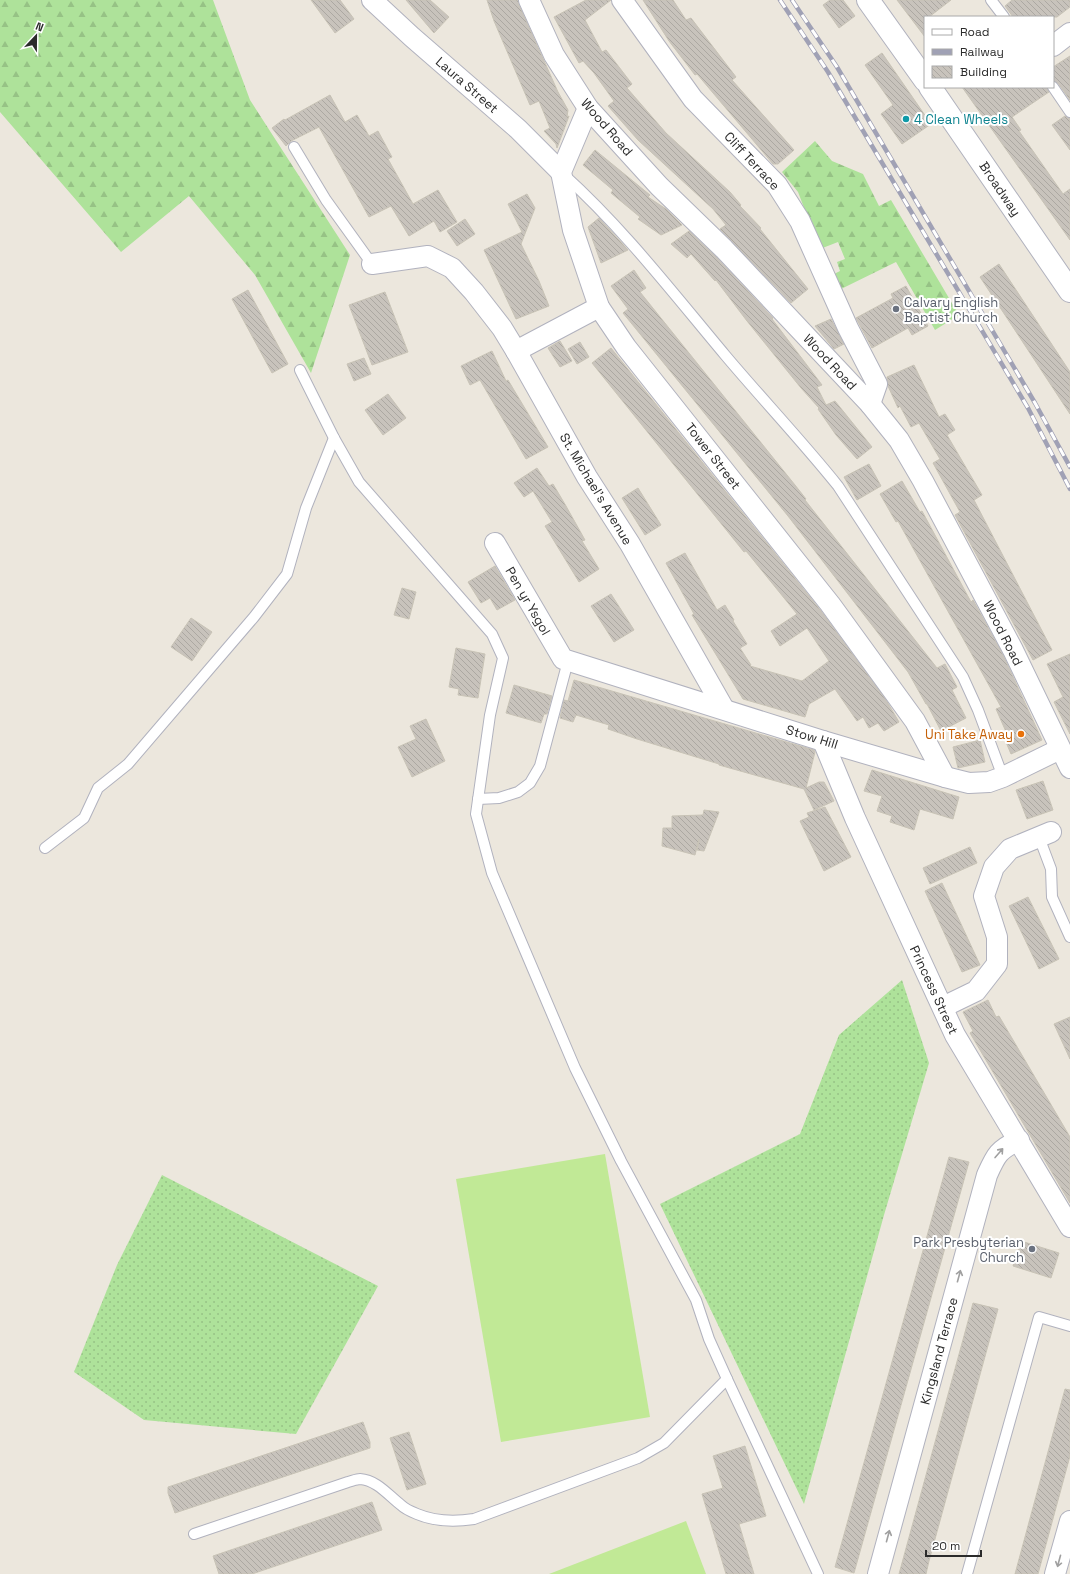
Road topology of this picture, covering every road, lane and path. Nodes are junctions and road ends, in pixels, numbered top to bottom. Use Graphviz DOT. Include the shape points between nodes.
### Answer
graph roads {
  1 [pos="372,0"];
  2 [pos="530,0"];
  3 [pos="622,0"];
  4 [pos="868,0"];
  5 [pos="991,0"];
  6 [pos="1003,16"];
  7 [pos="1070,33"];
  8 [pos="1054,45"];
  9 [pos="924,79"];
  10 [pos="931,88"];
  11 [pos="1054,88"];
  12 [pos="588,108"];
  13 [pos="1070,112"];
  14 [pos="294,147"];
  15 [pos="562,172"];
  16 [pos="372,264"];
  17 [pos="1070,291"];
  18 [pos="599,307"];
  19 [pos="516,351"];
  20 [pos="300,370"];
  21 [pos="870,404"];
  22 [pos="334,438"];
  23 [pos="495,543"];
  24 [pos="565,660"];
  25 [pos="724,709"];
  26 [pos="824,740"];
  27 [pos="1060,749"];
  28 [pos="1070,768"];
  29 [pos="945,777"];
  30 [pos="1004,777"];
  31 [pos="478,799"];
  32 [pos="1045,834"];
  33 [pos="45,848"];
  34 [pos="1070,937"];
  35 [pos="943,1007"];
  36 [pos="1019,1140"];
  37 [pos="1068,1217"];
  38 [pos="1070,1326"];
  39 [pos="727,1379"];
  40 [pos="1070,1522"];
  41 [pos="194,1534"];
  42 [pos="818,1574"];
  43 [pos="878,1574"];
  44 [pos="967,1574"];
  45 [pos="1056,1574"];
  1 -- 15 [label="street, Laura Street" via="518,129"];
  2 -- 12 [label="street, Wood Road" via="554,55"];
  3 -- 21 [label="street, Cliff Terrace" via="693,99 777,185 800,221 841,315 877,384"];
  4 -- 9 [label="main road"];
  5 -- 6 [label="lane"];
  7 -- 8 [label="street"];
  10 -- 17 [label="main road, Broadway"];
  11 -- 13 [label="lane"];
  12 -- 15 [label="street"];
  12 -- 21 [label="street, Wood Road" via="659,186 724,249"];
  14 -- 16 [label="lane" via="326,200"];
  15 -- 18 [label="street, Tower Street" via="573,230"];
  15 -- 30 [label="lane" via="588,196 636,250 838,486 962,677"];
  16 -- 19 [label="street, St. Michael's Avenue" via="428,256 452,268 479,298"];
  18 -- 19 [label="street"];
  18 -- 29 [label="street, Tower Street" via="626,346 830,604 915,721"];
  19 -- 25 [label="street, St. Michael's Avenue"];
  20 -- 22 [label="lane"];
  21 -- 27 [label="street, Wood Road" via="899,440 923,481 1013,650"];
  22 -- 31 [label="lane" via="359,482 492,634 503,658 490,715"];
  22 -- 33 [label="lane" via="306,508 287,574 254,617 128,764 98,788 84,818"];
  23 -- 24 [label="street, Pen yr Ysgol"];
  24 -- 25 [label="street, Stow Hill"];
  24 -- 31 [label="lane" via="540,766 530,783 518,792 499,798"];
  25 -- 26 [label="street, Stow Hill"];
  26 -- 29 [label="street, Stow Hill"];
  26 -- 35 [label="street, Princess Street" via="855,818"];
  27 -- 28 [label="street, Wood Road"];
  27 -- 30 [label="street, Stow Hill"];
  29 -- 30 [label="street, Stow Hill" via="969,783 989,782"];
  31 -- 39 [label="lane" via="476,814 492,873 568,1054 696,1300 709,1339"];
  32 -- 34 [label="lane" via="1051,869 1052,897"];
  32 -- 35 [label="street" via="1010,849 994,866 984,896 997,937 997,964 976,991"];
  35 -- 36 [label="street, Princess Street" via="955,1035"];
  36 -- 37 [label="street, Princess Street"];
  43 -- 36 [label="street, Kingsland Terrace, one-way" via="986,1175 998,1153"];
  38 -- 44 [label="lane" via="1039,1317"];
  39 -- 41 [label="lane" via="664,1443 638,1458 474,1519 454,1522 433,1520 402,1506 378,1486 360,1479"];
  39 -- 42 [label="lane"];
  40 -- 45 [label="street, one-way"];
}
